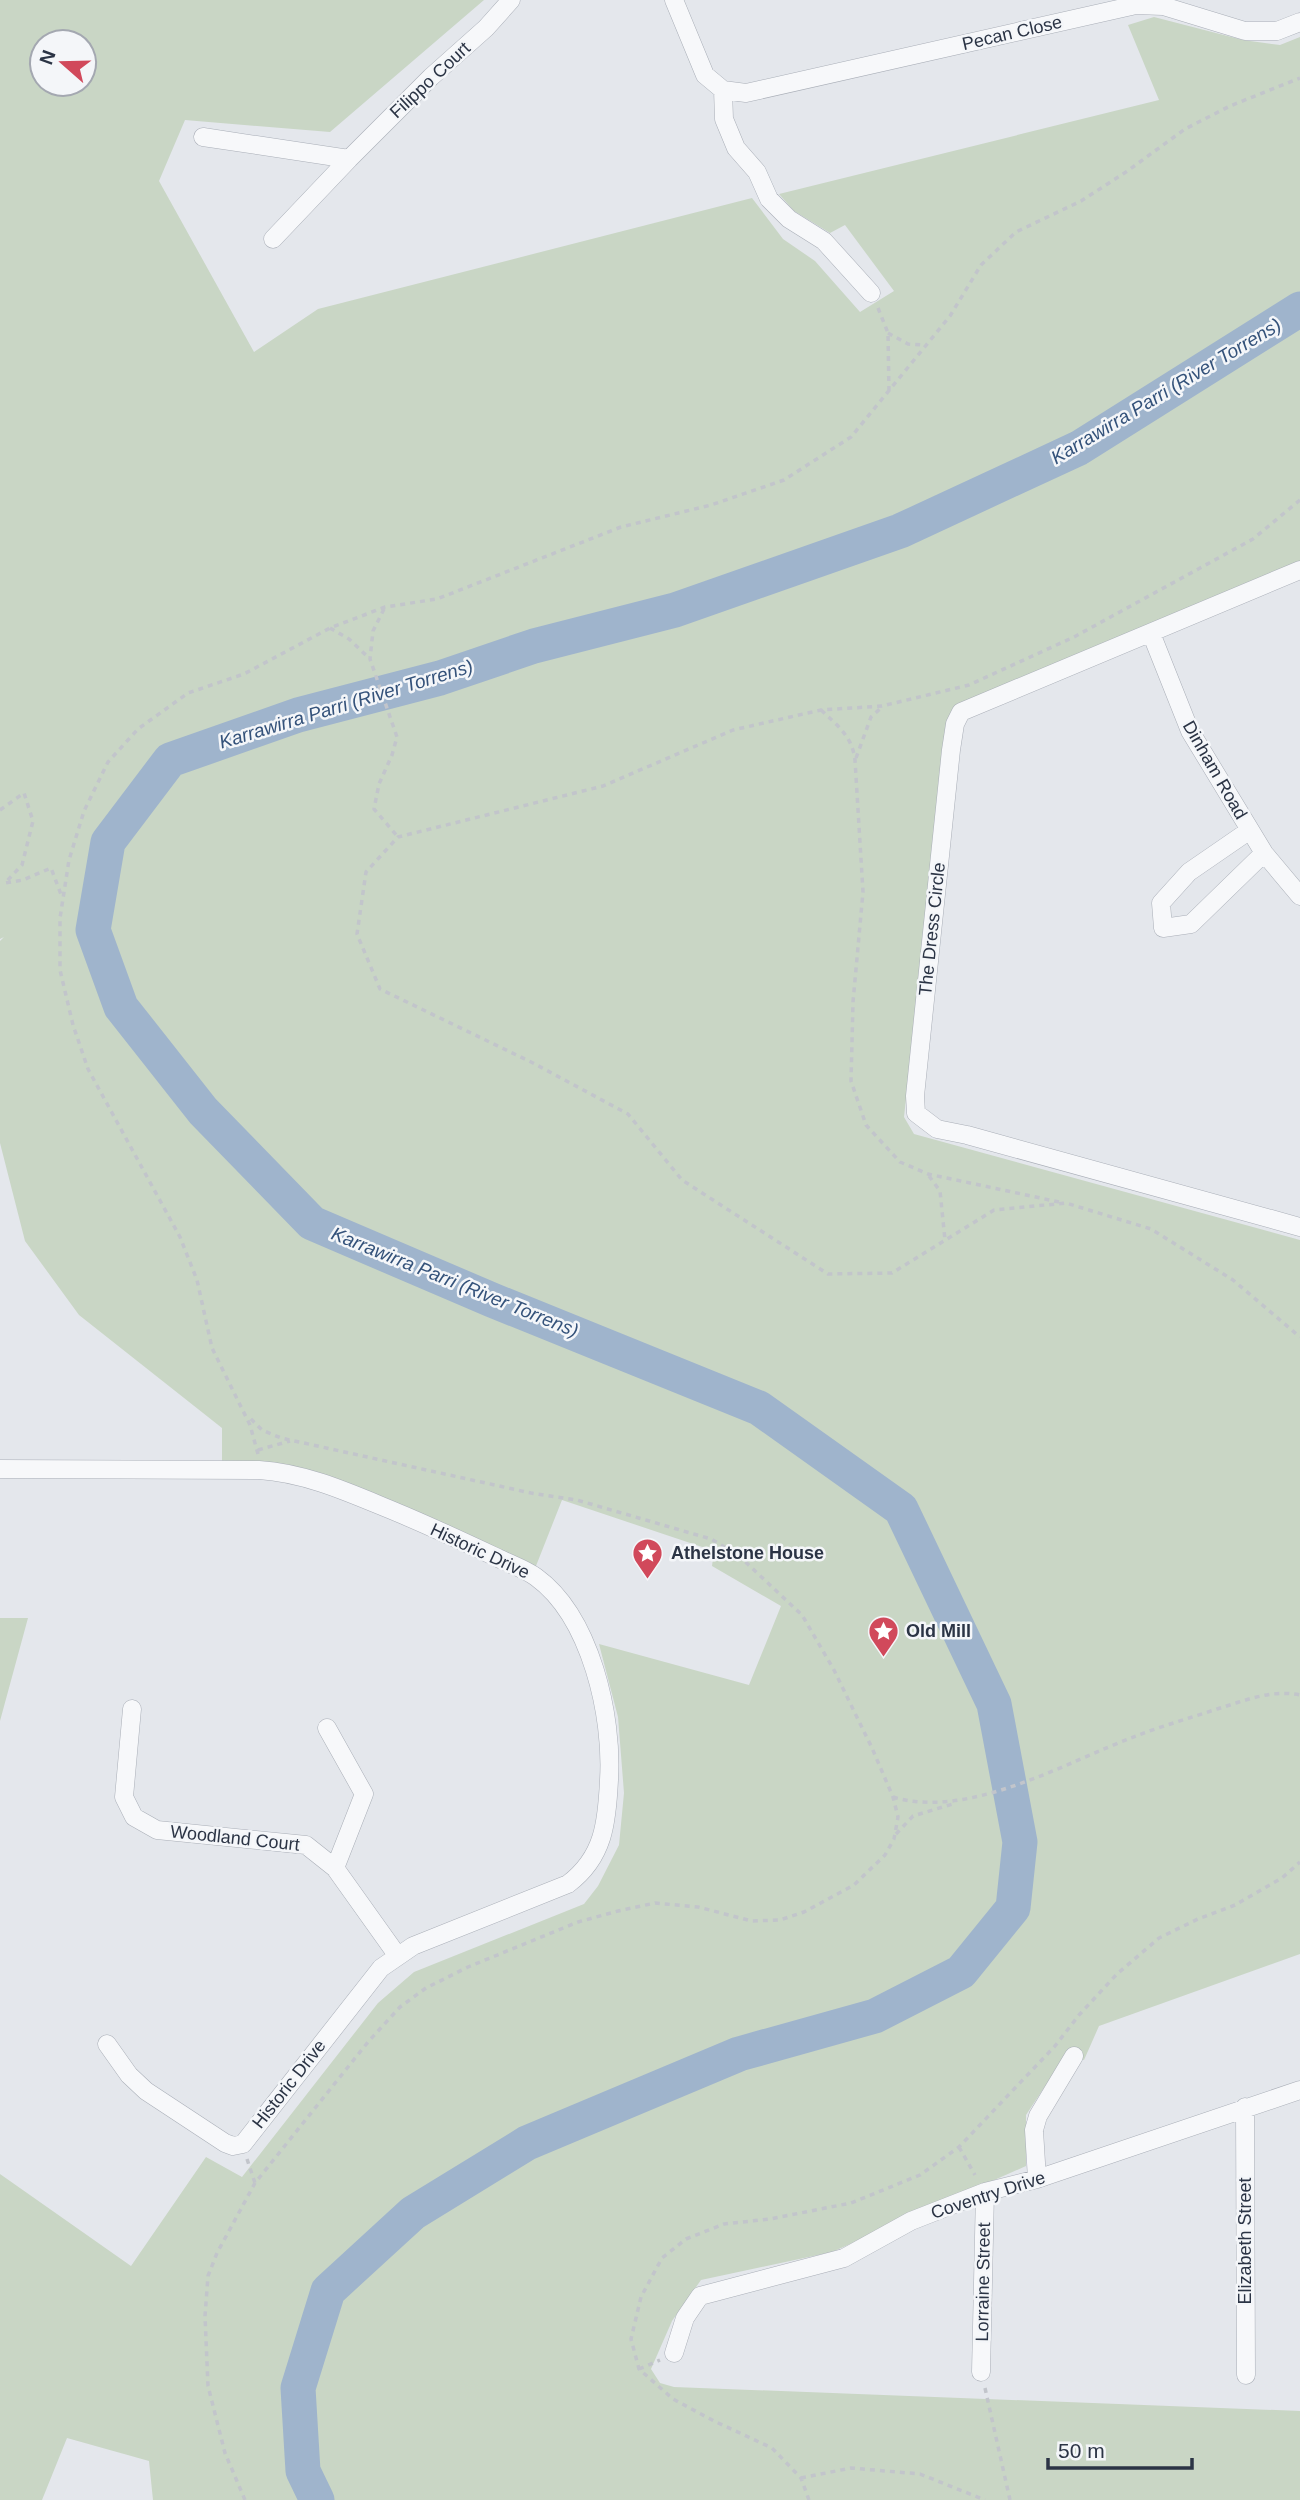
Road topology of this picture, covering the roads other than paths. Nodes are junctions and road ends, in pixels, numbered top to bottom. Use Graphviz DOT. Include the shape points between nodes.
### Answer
graph roads {
  1 [pos="510,0"];
  2 [pos="674,0"];
  3 [pos="1300,22"];
  4 [pos="723,90"];
  5 [pos="203,137"];
  6 [pos="349,159"];
  7 [pos="274,239"];
  8 [pos="872,293"];
  9 [pos="1300,570"];
  10 [pos="1151,633"];
  11 [pos="1250,830"];
  12 [pos="1264,853"];
  13 [pos="1300,896"];
  14 [pos="1300,1227"];
  15 [pos="0,1469"];
  16 [pos="132,1709"];
  17 [pos="327,1728"];
  18 [pos="335,1868"];
  19 [pos="397,1955"];
  20 [pos="107,2044"];
  21 [pos="1074,2056"];
  22 [pos="1300,2091"];
  23 [pos="1245,2108"];
  24 [pos="1037,2179"];
  25 [pos="985,2192"];
  26 [pos="674,2353"];
  27 [pos="981,2372"];
  28 [pos="1246,2375"];
  1 -- 6 [label="street, Filippo Court" via="486,29 430,77"];
  2 -- 4 [label="street" via="705,75"];
  3 -- 4 [label="street, Pecan Close" via="1277,32 1245,31 1163,6 1136,5 746,93"];
  4 -- 8 [label="street" via="724,119 736,148 757,172 769,199 789,219 824,241"];
  5 -- 6 [label="street"];
  6 -- 7 [label="street, Filippo Court"];
  9 -- 10 [label="street, The Dress Circle"];
  10 -- 11 [label="street, Dinham Road" via="1190,731"];
  10 -- 14 [label="street, The Dress Circle" via="961,712 955,724 916,1113 937,1129"];
  11 -- 12 [label="street, Dinham Road"];
  11 -- 12 [label="street" via="1189,872 1161,903 1163,928 1191,924"];
  12 -- 13 [label="street, Dinham Road"];
  15 -- 19 [label="street, Historic Drive" via="295,1474 409,1518 534,1576 554,1593 571,1616 600,1680 611,1752 605,1825 595,1856 568,1884"];
  16 -- 18 [label="street, Woodland Court" via="124,1797 134,1817 157,1830 306,1845"];
  17 -- 18 [label="street" via="364,1794"];
  18 -- 19 [label="street, Woodland Court"];
  19 -- 20 [label="street, Historic Drive" via="366,1985 243,2144 225,2143 146,2091"];
  21 -- 24 [label="street" via="1038,2116 1033,2152"];
  22 -- 23 [label="street, Coventry Drive"];
  23 -- 24 [label="street, Coventry Drive"];
  23 -- 28 [label="street, Elizabeth Street"];
  24 -- 25 [label="street, Coventry Drive"];
  25 -- 26 [label="street, Coventry Drive" via="911,2221 844,2258 700,2296 685,2318"];
  25 -- 27 [label="street, Lorraine Street"];
}
